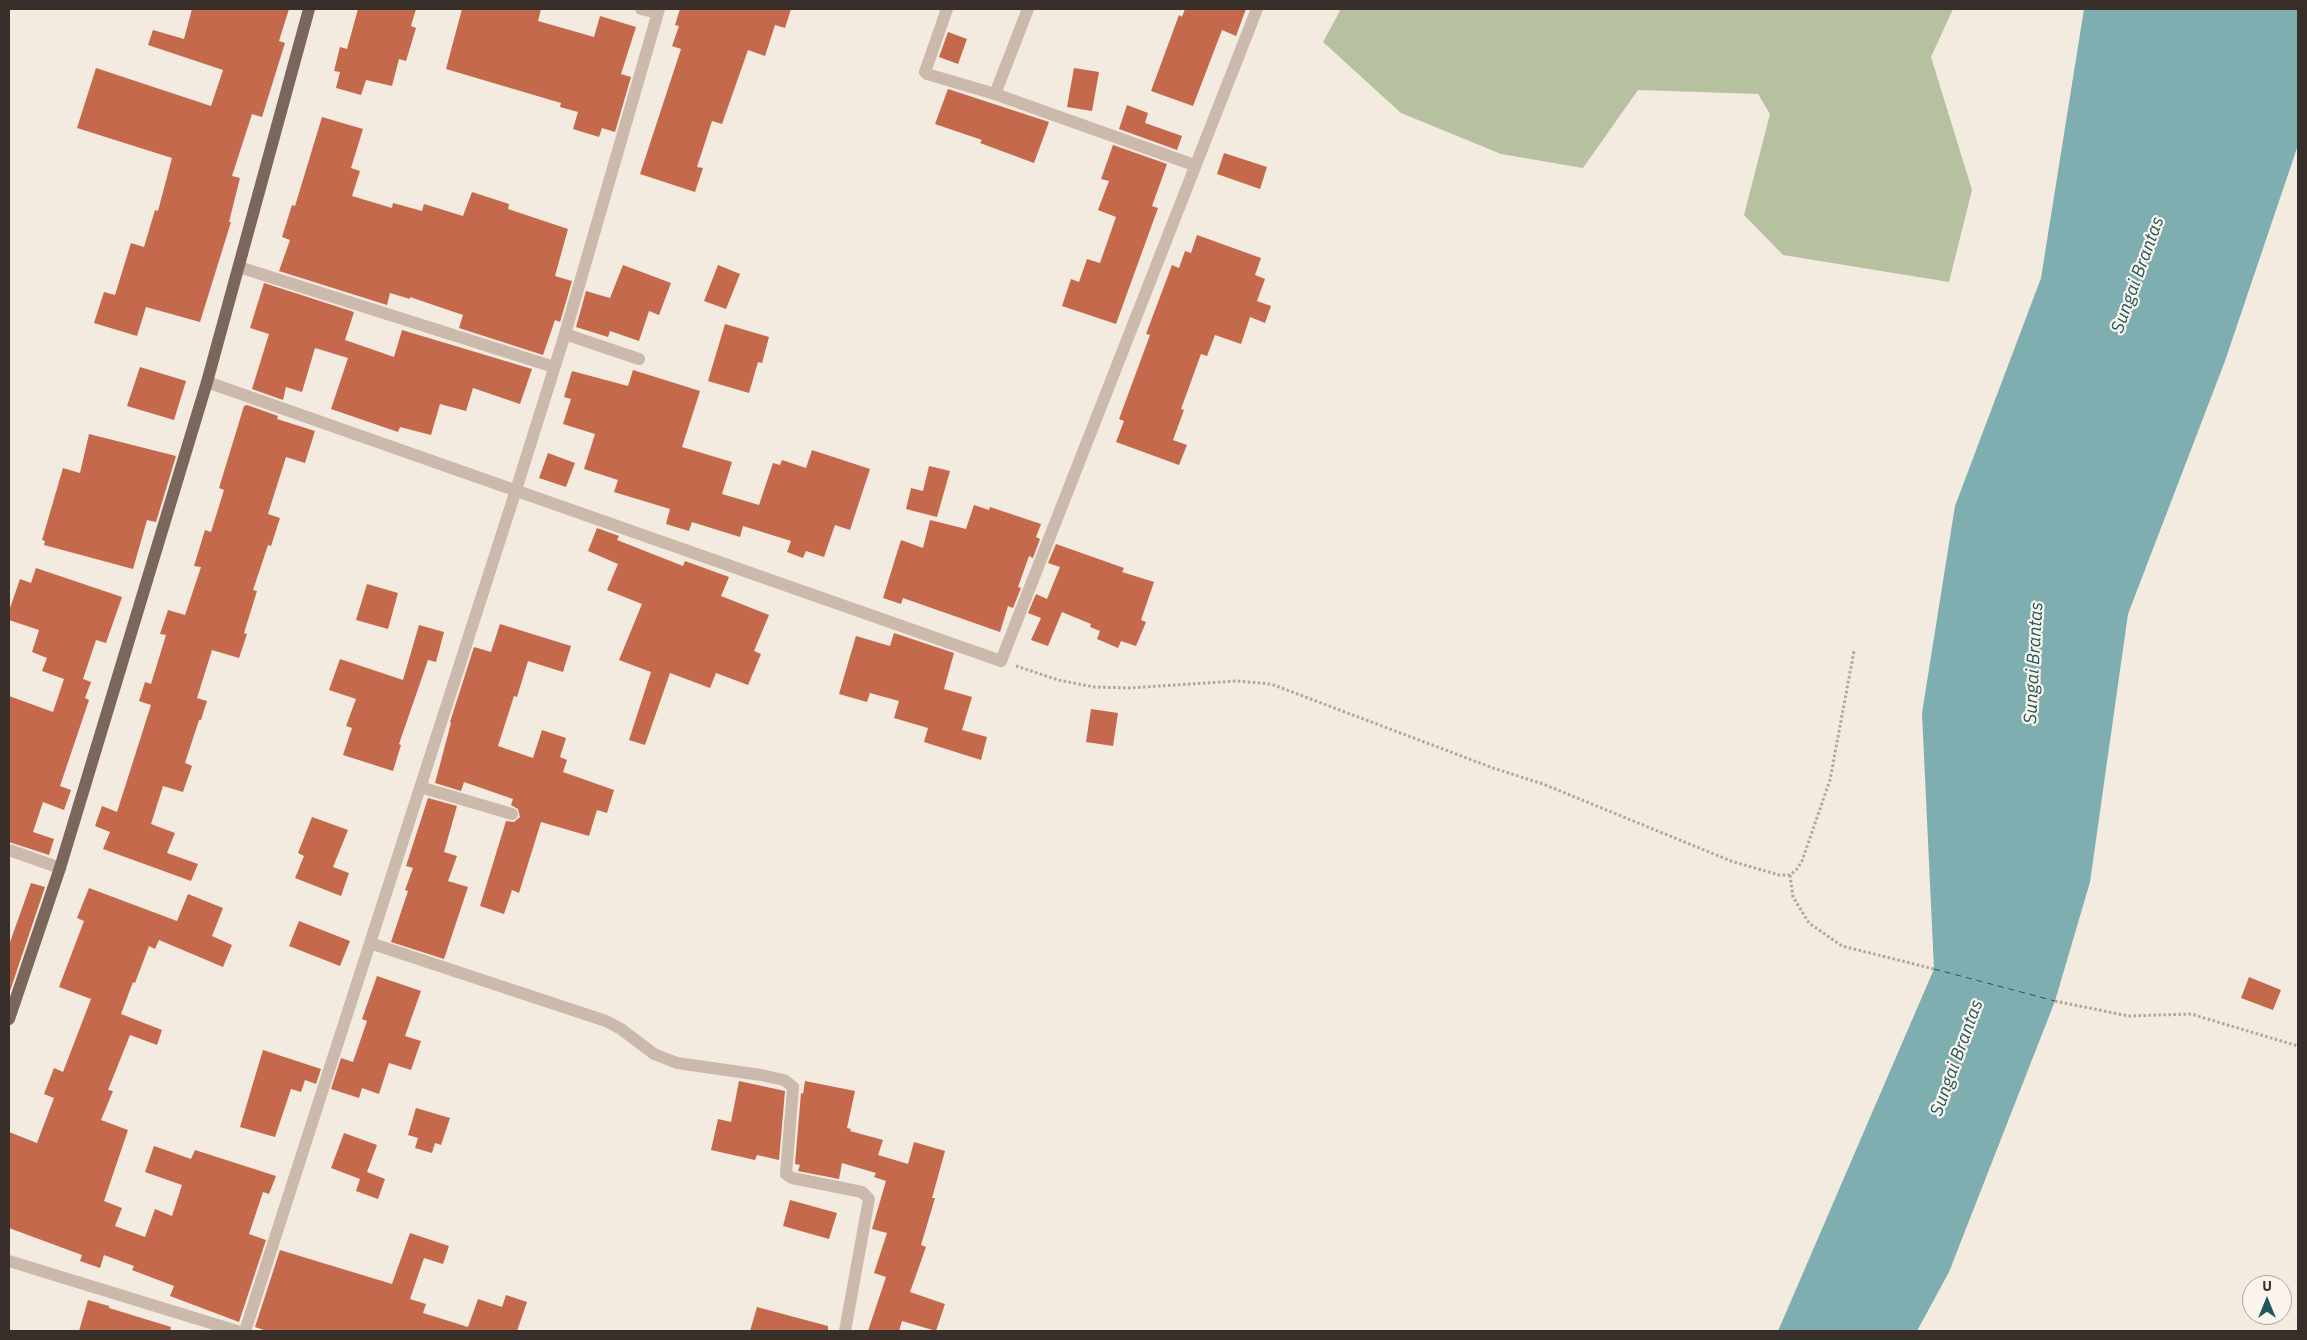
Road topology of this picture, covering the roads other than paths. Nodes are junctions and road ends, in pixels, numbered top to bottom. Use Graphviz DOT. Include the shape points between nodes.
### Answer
graph roads {
  1 [pos="309,9"];
  2 [pos="641,9"];
  3 [pos="946,9"];
  4 [pos="1028,9"];
  5 [pos="1258,9"];
  6 [pos="658,11"];
  7 [pos="995,94"];
  8 [pos="1194,165"];
  9 [pos="239,267"];
  10 [pos="565,334"];
  11 [pos="639,359"];
  12 [pos="554,367"];
  13 [pos="207,382"];
  14 [pos="516,490"];
  15 [pos="420,787"];
  16 [pos="512,814"];
  17 [pos="9,850"];
  18 [pos="60,868"];
  19 [pos="370,943"];
  20 [pos="9,1019"];
  21 [pos="9,1261"];
  22 [pos="237,1331"];
  23 [pos="245,1331"];
  24 [pos="845,1331"];
  1 -- 9 [label="main road"];
  2 -- 6 [label="street"];
  3 -- 7 [label="street" via="925,72"];
  4 -- 7 [label="street"];
  5 -- 8 [label="street"];
  6 -- 10 [label="street"];
  7 -- 8 [label="street"];
  8 -- 14 [label="street" via="1002,661"];
  9 -- 12 [label="street"];
  9 -- 13 [label="main road"];
  10 -- 11 [label="street"];
  10 -- 12 [label="street"];
  12 -- 14 [label="street"];
  13 -- 14 [label="street"];
  13 -- 18 [label="main road"];
  14 -- 15 [label="street"];
  15 -- 16 [label="street"];
  15 -- 19 [label="street"];
  17 -- 18 [label="street"];
  18 -- 20 [label="main road"];
  19 -- 23 [label="street"];
  19 -- 24 [label="street" via="606,1021 654,1054 677,1063 761,1075 784,1080 793,1087 786,1174 792,1178 862,1192 869,1199"];
  21 -- 22 [label="street"];
}
